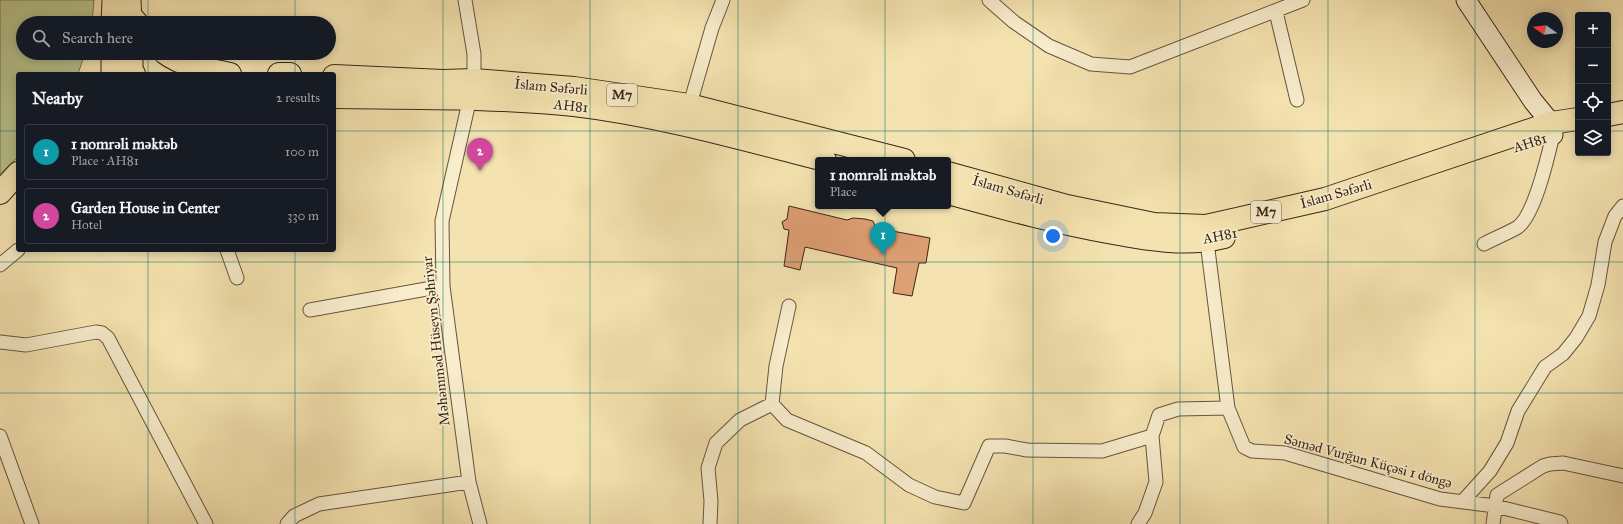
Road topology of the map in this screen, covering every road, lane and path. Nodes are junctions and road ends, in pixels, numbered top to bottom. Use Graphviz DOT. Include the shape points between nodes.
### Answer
graph roads {
  1 [pos="114,0"];
  2 [pos="465,0"];
  3 [pos="723,0"];
  4 [pos="989,0"];
  5 [pos="1303,0"];
  6 [pos="1466,0"];
  7 [pos="1276,12"];
  8 [pos="127,16"];
  9 [pos="117,60"];
  10 [pos="175,60"];
  11 [pos="124,70"];
  12 [pos="220,72"];
  13 [pos="336,76"];
  14 [pos="472,90"];
  15 [pos="336,96"];
  16 [pos="1297,100"];
  17 [pos="1623,112"];
  18 [pos="687,114"];
  19 [pos="1611,114"];
  20 [pos="1575,120"];
  21 [pos="1623,125"];
  22 [pos="1611,127"];
  23 [pos="1552,129"];
  24 [pos="1575,132"];
  25 [pos="816,157"];
  26 [pos="890,157"];
  27 [pos="951,174"];
  28 [pos="16,175"];
  29 [pos="0,193"];
  30 [pos="951,193"];
  31 [pos="16,196"];
  32 [pos="1623,206"];
  33 [pos="0,209"];
  34 [pos="1206,234"];
  35 [pos="1484,244"];
  36 [pos="16,252"];
  37 [pos="228,252"];
  38 [pos="0,265"];
  39 [pos="237,278"];
  40 [pos="443,286"];
  41 [pos="789,306"];
  42 [pos="310,310"];
  43 [pos="0,342"];
  44 [pos="772,404"];
  45 [pos="1228,408"];
  46 [pos="0,436"];
  47 [pos="1152,436"];
  48 [pos="1623,476"];
  49 [pos="469,482"];
  50 [pos="1462,502"];
  51 [pos="1495,506"];
  52 [pos="32,524"];
  53 [pos="206,524"];
  54 [pos="287,524"];
  55 [pos="480,524"];
  56 [pos="710,524"];
  57 [pos="1138,524"];
  58 [pos="1493,524"];
  59 [pos="1561,524"];
  1 -- 8 [label="main road"];
  2 -- 14 [label="street, Məhəmməd Hüseyn Şəhriyar" via="474,54"];
  3 -- 18 [label="street" via="712,28"];
  4 -- 7 [label="street" via="1014,22 1050,46 1091,64 1130,67"];
  5 -- 7 [label="street"];
  6 -- 23 [label="main road"];
  7 -- 16 [label="street"];
  9 -- 11 [label="main road"];
  10 -- 12 [label="highway"];
  13 -- 14 [label="highway, M7" via="443,81"];
  14 -- 15 [label="highway, AH81 / M7"];
  14 -- 18 [label="highway, AH81 / M7" via="574,105"];
  14 -- 40 [label="street, Məhəmməd Hüseyn Şəhriyar" via="442,221"];
  17 -- 19 [label="highway"];
  18 -- 25 [label="highway, AH81 / M7"];
  18 -- 26 [label="highway, M7"];
  20 -- 23 [label="highway, M7"];
  21 -- 22 [label="highway"];
  23 -- 24 [label="highway, AH81 / M7"];
  23 -- 34 [label="highway, AH81 / M7" via="1331,210"];
  23 -- 35 [label="street" via="1540,184 1527,215 1519,226"];
  27 -- 34 [label="highway, İslam Səfərli / M7" via="1074,208"];
  28 -- 29 [label="highway"];
  30 -- 34 [label="highway, AH81 / M7" via="1066,225 1155,241"];
  31 -- 33 [label="highway"];
  32 -- 50 [label="street" via="1615,216 1605,242 1598,285 1588,316 1576,338 1563,354 1545,367 1518,411 1507,443 1490,471"];
  34 -- 45 [label="street, Səməd Vurğun Küçəsi 1 döngə"];
  36 -- 38 [label="street"];
  37 -- 39 [label="street"];
  40 -- 42 [label="street"];
  40 -- 49 [label="street, Məhəmməd Hüseyn Şəhriyar"];
  41 -- 44 [label="street" via="776,366"];
  43 -- 53 [label="street" via="26,345 96,332 108,338"];
  44 -- 47 [label="street" via="787,420 866,453 909,485 935,497 964,503 989,446 1027,450 1102,451"];
  44 -- 56 [label="street" via="740,420 716,443 708,468 712,500"];
  45 -- 47 [label="street" via="1178,409 1159,415"];
  45 -- 50 [label="street, Səməd Vurğun Küçəsi 1 döngə" via="1244,447 1252,451 1286,453 1440,498"];
  46 -- 52 [label="street"];
  47 -- 57 [label="street" via="1156,482 1145,513"];
  48 -- 51 [label="street" via="1563,463 1550,464 1497,495"];
  49 -- 54 [label="street" via="319,504 294,516"];
  49 -- 55 [label="street, Məhəmməd Hüseyn Şəhriyar"];
  50 -- 51 [label="street, Səməd Vurğun Küçəsi 1 döngə"];
  51 -- 58 [label="street"];
  51 -- 59 [label="street, Səməd Vurğun Küçəsi 1 döngə"];
}
